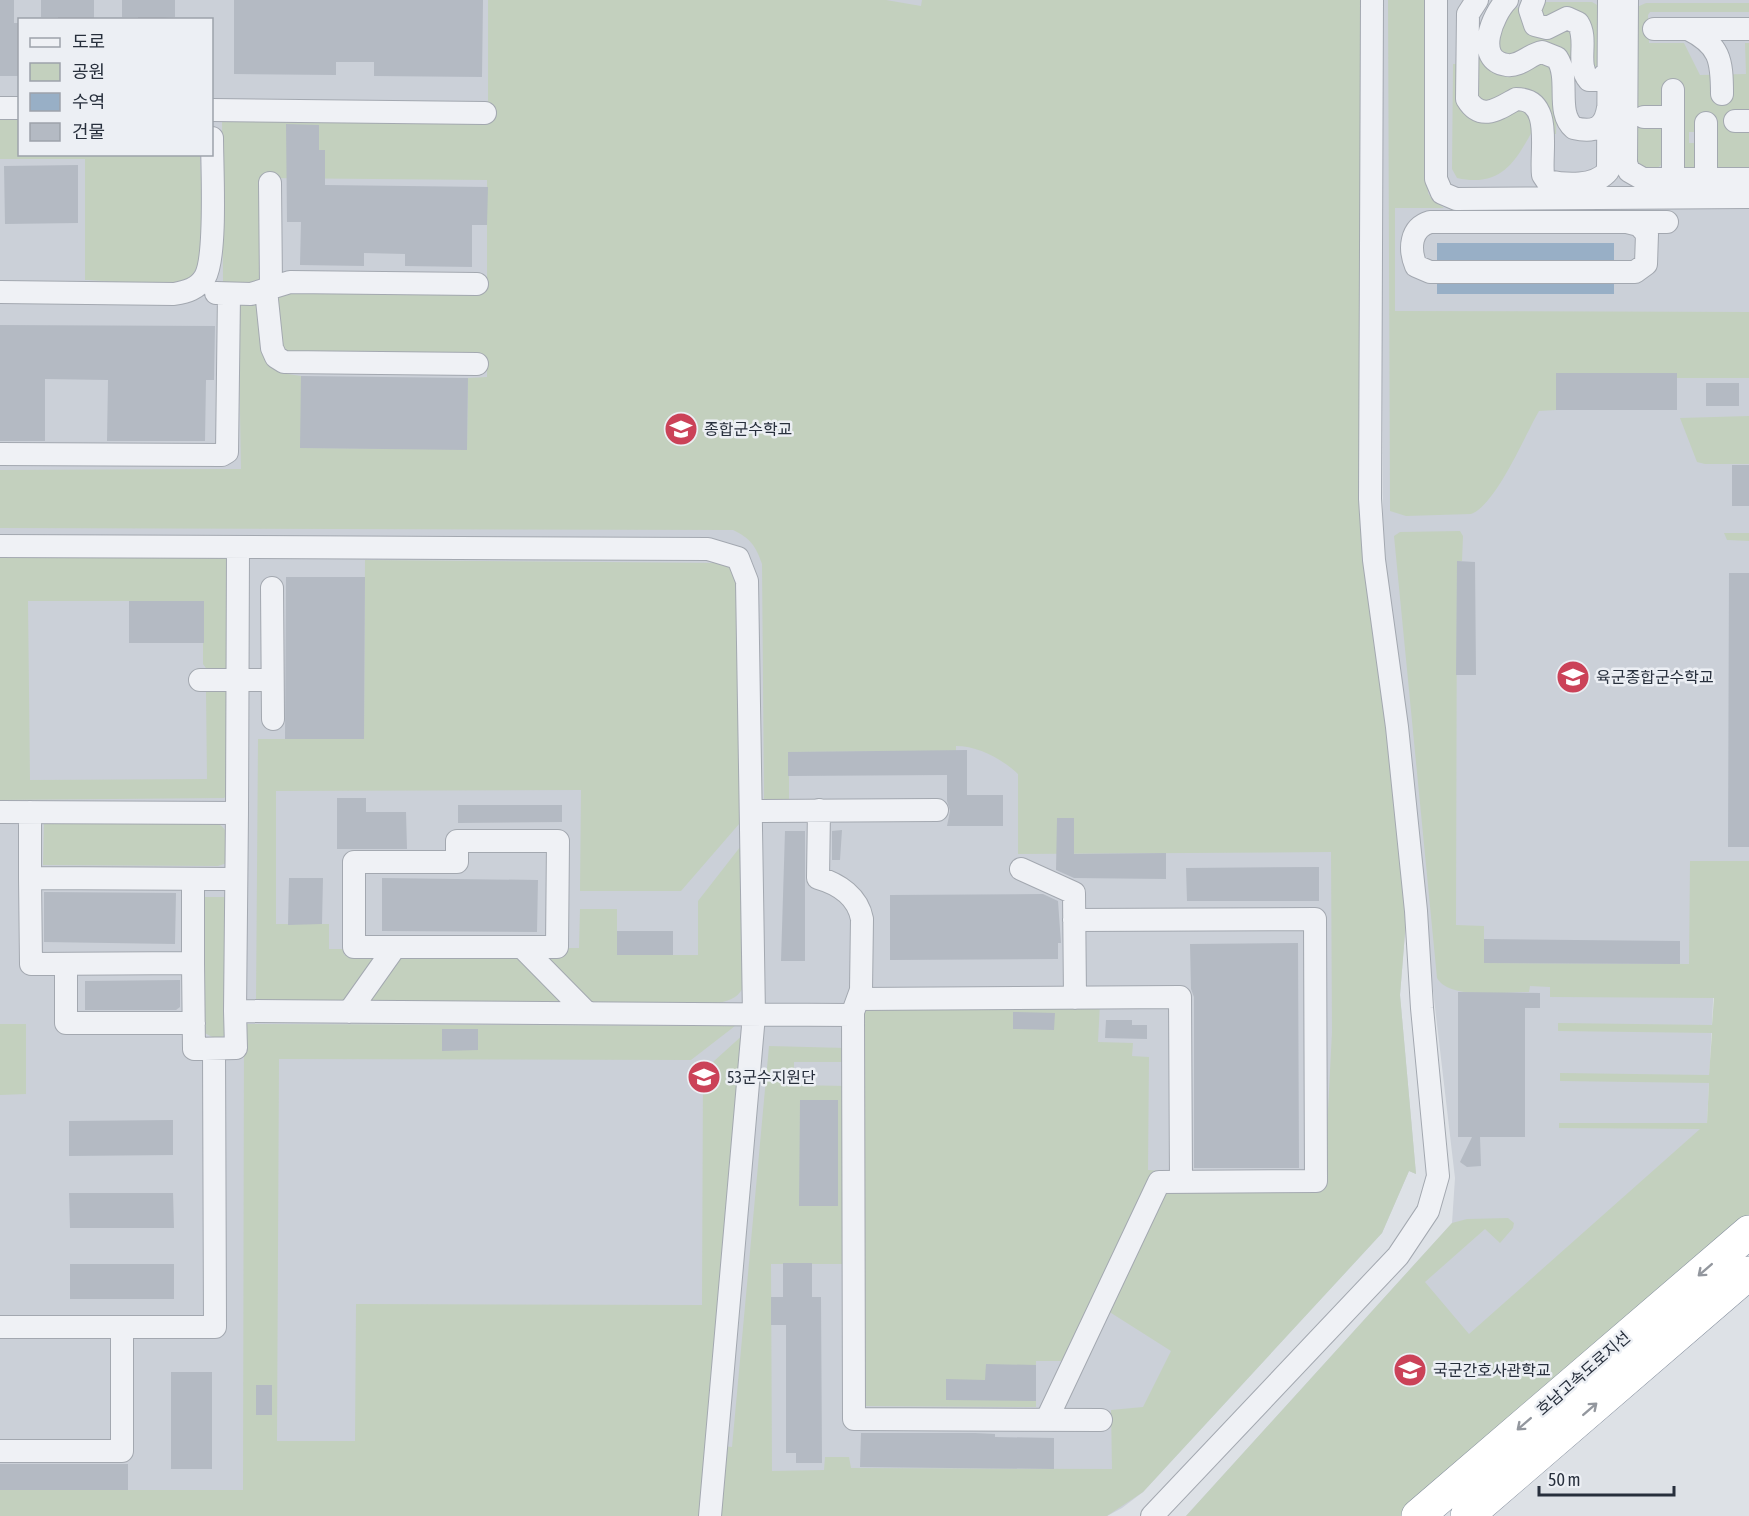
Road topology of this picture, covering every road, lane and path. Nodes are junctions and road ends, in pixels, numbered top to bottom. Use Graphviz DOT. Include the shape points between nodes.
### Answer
graph roads {
  1 [pos="1372,0"];
  2 [pos="1436,0"];
  3 [pos="1477,0"];
  4 [pos="1508,0"];
  5 [pos="1534,0"];
  6 [pos="1609,0"];
  7 [pos="1627,0"];
  8 [pos="1654,29"];
  9 [pos="1688,29"];
  10 [pos="1748,29"];
  11 [pos="1722,67"];
  12 [pos="1609,70"];
  13 [pos="1672,90"];
  14 [pos="1722,94"];
  15 [pos="1609,106"];
  16 [pos="0,108"];
  17 [pos="18,108"];
  18 [pos="213,110"];
  19 [pos="485,113"];
  20 [pos="1644,117"];
  21 [pos="1672,117"];
  22 [pos="1701,133"];
  23 [pos="212,156"];
  24 [pos="1673,179"];
  25 [pos="1706,179"];
  26 [pos="1749,179"];
  27 [pos="270,183"];
  28 [pos="1749,197"];
  29 [pos="1627,222"];
  30 [pos="1666,222"];
  31 [pos="477,284"];
  32 [pos="197,286"];
  33 [pos="268,288"];
  34 [pos="0,292"];
  35 [pos="229,294"];
  36 [pos="477,364"];
  37 [pos="0,454"];
  38 [pos="0,546"];
  39 [pos="238,548"];
  40 [pos="272,588"];
  41 [pos="200,680"];
  42 [pos="238,680"];
  43 [pos="272,680"];
  44 [pos="273,719"];
  45 [pos="819,810"];
  46 [pos="937,810"];
  47 [pos="751,811"];
  48 [pos="0,812"];
  49 [pos="30,812"];
  50 [pos="237,813"];
  51 [pos="1021,869"];
  52 [pos="30,878"];
  53 [pos="193,879"];
  54 [pos="236,879"];
  55 [pos="1074,920"];
  56 [pos="395,947"];
  57 [pos="522,947"];
  58 [pos="193,963"];
  59 [pos="66,964"];
  60 [pos="1075,998"];
  61 [pos="856,1007"];
  62 [pos="236,1011"];
  63 [pos="349,1012"];
  64 [pos="587,1013"];
  65 [pos="754,1015"];
  66 [pos="194,1023"];
  67 [pos="214,1048"];
  68 [pos="1181,1182"];
  69 [pos="1749,1232"];
  70 [pos="1749,1273"];
  71 [pos="0,1327"];
  72 [pos="122,1327"];
  73 [pos="1047,1419"];
  74 [pos="1101,1420"];
  75 [pos="0,1451"];
  76 [pos="710,1516"];
  77 [pos="1152,1516"];
  78 [pos="1418,1516"];
  79 [pos="1467,1516"];
  1 -- 77 [label="street" via="1370,507 1416,911 1438,1176 1428,1211 1398,1256"];
  2 -- 28 [label="street" via="1436,179 1442,193 1456,199"];
  3 -- 15 [label="street" via="1468,14 1467,99 1472,106 1488,113 1516,99 1538,108 1543,126 1542,165 1547,181 1591,183 1602,179 1609,162"];
  4 -- 15 [label="street" via="1490,27 1492,55 1506,65 1542,52 1557,58 1563,71 1565,117 1574,128 1601,127"];
  5 -- 12 [label="street" via="1530,10 1535,25 1547,28 1567,18 1581,28 1583,69 1589,80 1600,80"];
  6 -- 12 [label="street"];
  7 -- 24 [label="street" via="1626,163 1635,177"];
  8 -- 9 [label="street"];
  9 -- 10 [label="street"];
  9 -- 11 [label="street" via="1704,37"];
  10 -- 11 [label="street" via="1727,47"];
  11 -- 14 [label="street"];
  12 -- 15 [label="street"];
  13 -- 21 [label="street"];
  16 -- 17 [label="street"];
  18 -- 19 [label="street"];
  20 -- 21 [label="street"];
  21 -- 24 [label="street"];
  22 -- 25 [label="street"];
  23 -- 32 [label="street" via="211,257 204,279"];
  24 -- 25 [label="street"];
  25 -- 26 [label="street"];
  27 -- 33 [label="street"];
  29 -- 29 [label="street" via="1430,222 1417,228 1413,235 1413,258 1416,266 1430,272 1635,272 1646,264 1647,234 1639,225"];
  29 -- 30 [label="street"];
  31 -- 33 [label="street" via="290,282"];
  32 -- 34 [label="street" via="174,294"];
  32 -- 35 [label="street"];
  33 -- 35 [label="street" via="251,294"];
  33 -- 36 [label="street" via="272,348 284,362"];
  35 -- 37 [label="street" via="227,452"];
  38 -- 39 [label="street"];
  39 -- 42 [label="street"];
  39 -- 47 [label="street" via="708,549 738,558 747,581"];
  40 -- 43 [label="street"];
  41 -- 42 [label="street"];
  42 -- 43 [label="street"];
  42 -- 50 [label="street"];
  43 -- 44 [label="street"];
  45 -- 46 [label="street"];
  45 -- 47 [label="street"];
  45 -- 61 [label="street" via="818,878 848,893 860,909 861,990"];
  47 -- 65 [label="street"];
  48 -- 49 [label="street"];
  49 -- 50 [label="street"];
  49 -- 52 [label="street"];
  50 -- 54 [label="street"];
  51 -- 55 [label="street" via="1074,892"];
  52 -- 53 [label="street"];
  52 -- 59 [label="street" via="30,964"];
  53 -- 54 [label="street"];
  53 -- 58 [label="street"];
  54 -- 62 [label="street"];
  55 -- 60 [label="street"];
  55 -- 68 [label="street" via="1315,919 1316,1181"];
  56 -- 57 [label="street"];
  56 -- 57 [label="street" via="354,947 354,862 457,862 457,841 558,841 557,947"];
  56 -- 63 [label="street"];
  57 -- 64 [label="street"];
  58 -- 59 [label="street"];
  58 -- 66 [label="street"];
  59 -- 66 [label="street" via="66,1023"];
  60 -- 61 [label="street"];
  60 -- 68 [label="street" via="1180,997"];
  61 -- 65 [label="street"];
  61 -- 73 [label="street" via="854,1419"];
  62 -- 63 [label="street"];
  62 -- 67 [label="street" via="236,1048"];
  63 -- 64 [label="street"];
  64 -- 65 [label="street"];
  65 -- 76 [label="street"];
  66 -- 67 [label="street" via="194,1048"];
  67 -- 72 [label="street" via="215,1327"];
  68 -- 73 [label="street" via="1159,1182"];
  69 -- 78 [label="highway, 호남고속도로지선, one-way"];
  79 -- 70 [label="highway, 호남고속도로지선, one-way"];
  71 -- 72 [label="street"];
  72 -- 75 [label="street" via="122,1451"];
  73 -- 74 [label="street"];
}
